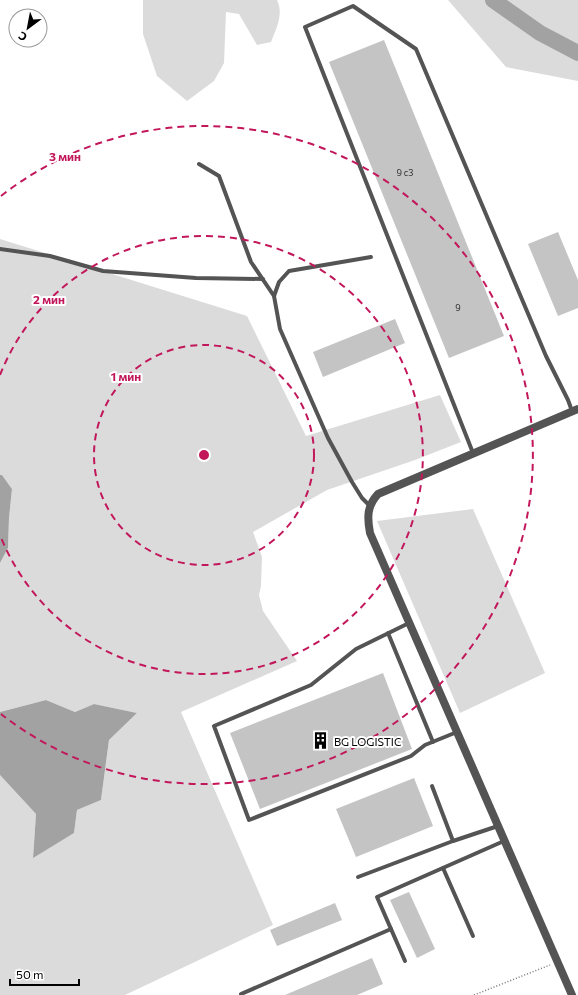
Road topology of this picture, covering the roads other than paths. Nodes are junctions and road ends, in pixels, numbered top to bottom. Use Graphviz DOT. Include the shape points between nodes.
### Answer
graph roads {
  1 [pos="199,164"];
  2 [pos="0,249"];
  3 [pos="371,257"];
  4 [pos="263,279"];
  5 [pos="274,296"];
  6 [pos="575,410"];
  7 [pos="473,453"];
  8 [pos="370,506"];
  9 [pos="409,623"];
  10 [pos="388,633"];
  11 [pos="457,732"];
  12 [pos="433,742"];
  13 [pos="432,786"];
  14 [pos="498,826"];
  15 [pos="454,841"];
  16 [pos="504,841"];
  17 [pos="443,868"];
  18 [pos="358,877"];
  19 [pos="391,929"];
  20 [pos="473,936"];
  21 [pos="405,961"];
  22 [pos="241,994"];
  23 [pos="572,995"];
  1 -- 4 [label="lane" via="219,176 251,262"];
  2 -- 4 [label="lane" via="50,256 103,270 196,278"];
  3 -- 5 [label="lane" via="289,271 279,282"];
  4 -- 5 [label="lane"];
  5 -- 8 [label="lane" via="280,329 328,438 352,482"];
  6 -- 7 [label="street"];
  6 -- 7 [label="lane" via="546,356 416,49 353,6 305,27"];
  7 -- 8 [label="street" via="378,494"];
  8 -- 9 [label="street" via="370,533"];
  9 -- 10 [label="lane"];
  9 -- 11 [label="street"];
  10 -- 12 [label="lane"];
  10 -- 12 [label="lane" via="356,649 311,685 214,726 249,820 411,756"];
  11 -- 12 [label="lane"];
  11 -- 14 [label="street"];
  13 -- 15 [label="lane"];
  14 -- 15 [label="lane"];
  14 -- 16 [label="street"];
  15 -- 18 [label="lane"];
  16 -- 17 [label="lane"];
  16 -- 23 [label="street"];
  17 -- 19 [label="lane" via="377,897"];
  17 -- 20 [label="lane"];
  19 -- 21 [label="lane"];
  19 -- 22 [label="lane"];
}
